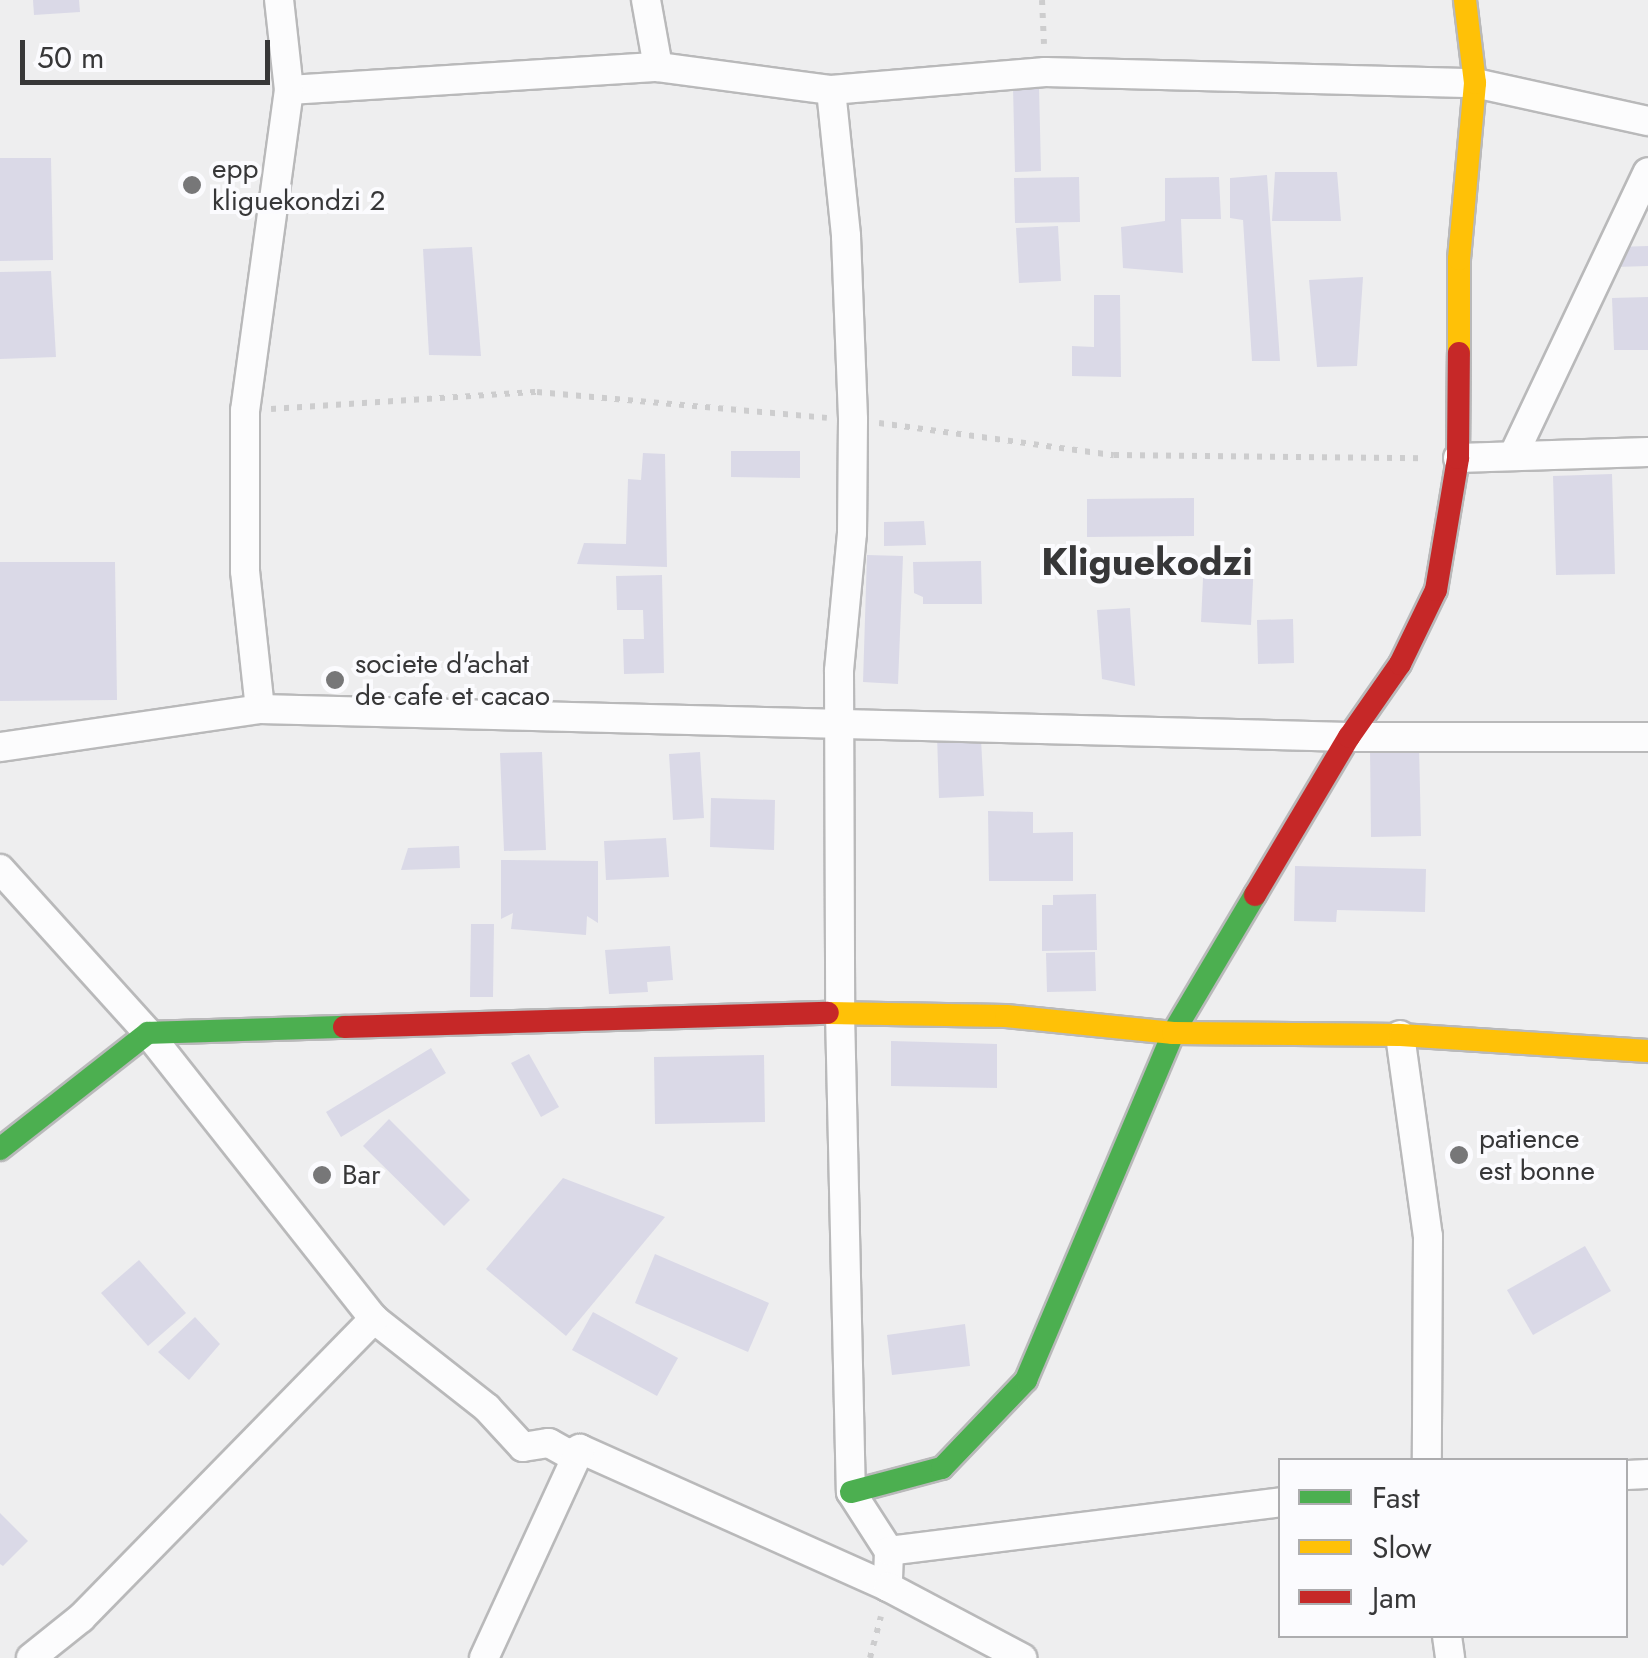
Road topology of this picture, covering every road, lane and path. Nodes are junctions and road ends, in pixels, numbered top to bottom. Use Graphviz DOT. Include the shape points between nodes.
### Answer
graph roads {
  1 [pos="279,0"];
  2 [pos="646,0"];
  3 [pos="1042,0"];
  4 [pos="1465,0"];
  5 [pos="658,66"];
  6 [pos="1045,72"];
  7 [pos="1474,83"];
  8 [pos="289,90"];
  9 [pos="830,90"];
  10 [pos="1648,121"];
  11 [pos="1648,172"];
  12 [pos="1648,452"];
  13 [pos="1514,456"];
  14 [pos="1458,458"];
  15 [pos="260,709"];
  16 [pos="842,722"];
  17 [pos="1350,737"];
  18 [pos="1648,737"];
  19 [pos="0,746"];
  20 [pos="0,868"];
  21 [pos="840,1013"];
  22 [pos="1174,1032"];
  23 [pos="148,1033"];
  24 [pos="1400,1035"];
  25 [pos="1648,1050"];
  26 [pos="0,1149"];
  27 [pos="374,1318"];
  28 [pos="580,1449"];
  29 [pos="1427,1458"];
  30 [pos="851,1492"];
  31 [pos="1278,1502"];
  32 [pos="889,1551"];
  33 [pos="888,1587"];
  34 [pos="31,1658"];
  35 [pos="484,1658"];
  36 [pos="870,1658"];
  37 [pos="1022,1658"];
  1 -- 8 [label="street"];
  2 -- 5 [label="street"];
  3 -- 6 [label="path"];
  4 -- 7 [label="street"];
  5 -- 8 [label="street"];
  5 -- 9 [label="street"];
  6 -- 7 [label="street"];
  6 -- 9 [label="street"];
  7 -- 10 [label="street"];
  7 -- 14 [label="street" via="1459,259"];
  8 -- 15 [label="street" via="245,411 245,571"];
  9 -- 16 [label="street" via="846,236 853,420"];
  11 -- 13 [label="street"];
  12 -- 13 [label="street"];
  13 -- 14 [label="street"];
  14 -- 17 [label="street" via="1436,590 1400,664"];
  15 -- 16 [label="street"];
  15 -- 19 [label="street"];
  16 -- 17 [label="street"];
  16 -- 21 [label="street"];
  17 -- 18 [label="street"];
  17 -- 22 [label="street"];
  20 -- 23 [label="street"];
  21 -- 22 [label="street" via="1006,1016"];
  21 -- 23 [label="street"];
  21 -- 30 [label="street"];
  22 -- 24 [label="street"];
  22 -- 30 [label="street" via="1026,1380 942,1468"];
  23 -- 26 [label="street"];
  23 -- 27 [label="street"];
  24 -- 25 [label="street"];
  24 -- 29 [label="street" via="1428,1236"];
  27 -- 28 [label="street" via="488,1408 523,1447 549,1443 569,1454"];
  27 -- 34 [label="street" via="81,1618"];
  28 -- 33 [label="street"];
  28 -- 35 [label="street"];
  30 -- 32 [label="street"];
  31 -- 32 [label="street"];
  32 -- 33 [label="street"];
  33 -- 36 [label="path"];
  33 -- 37 [label="street"];
}
